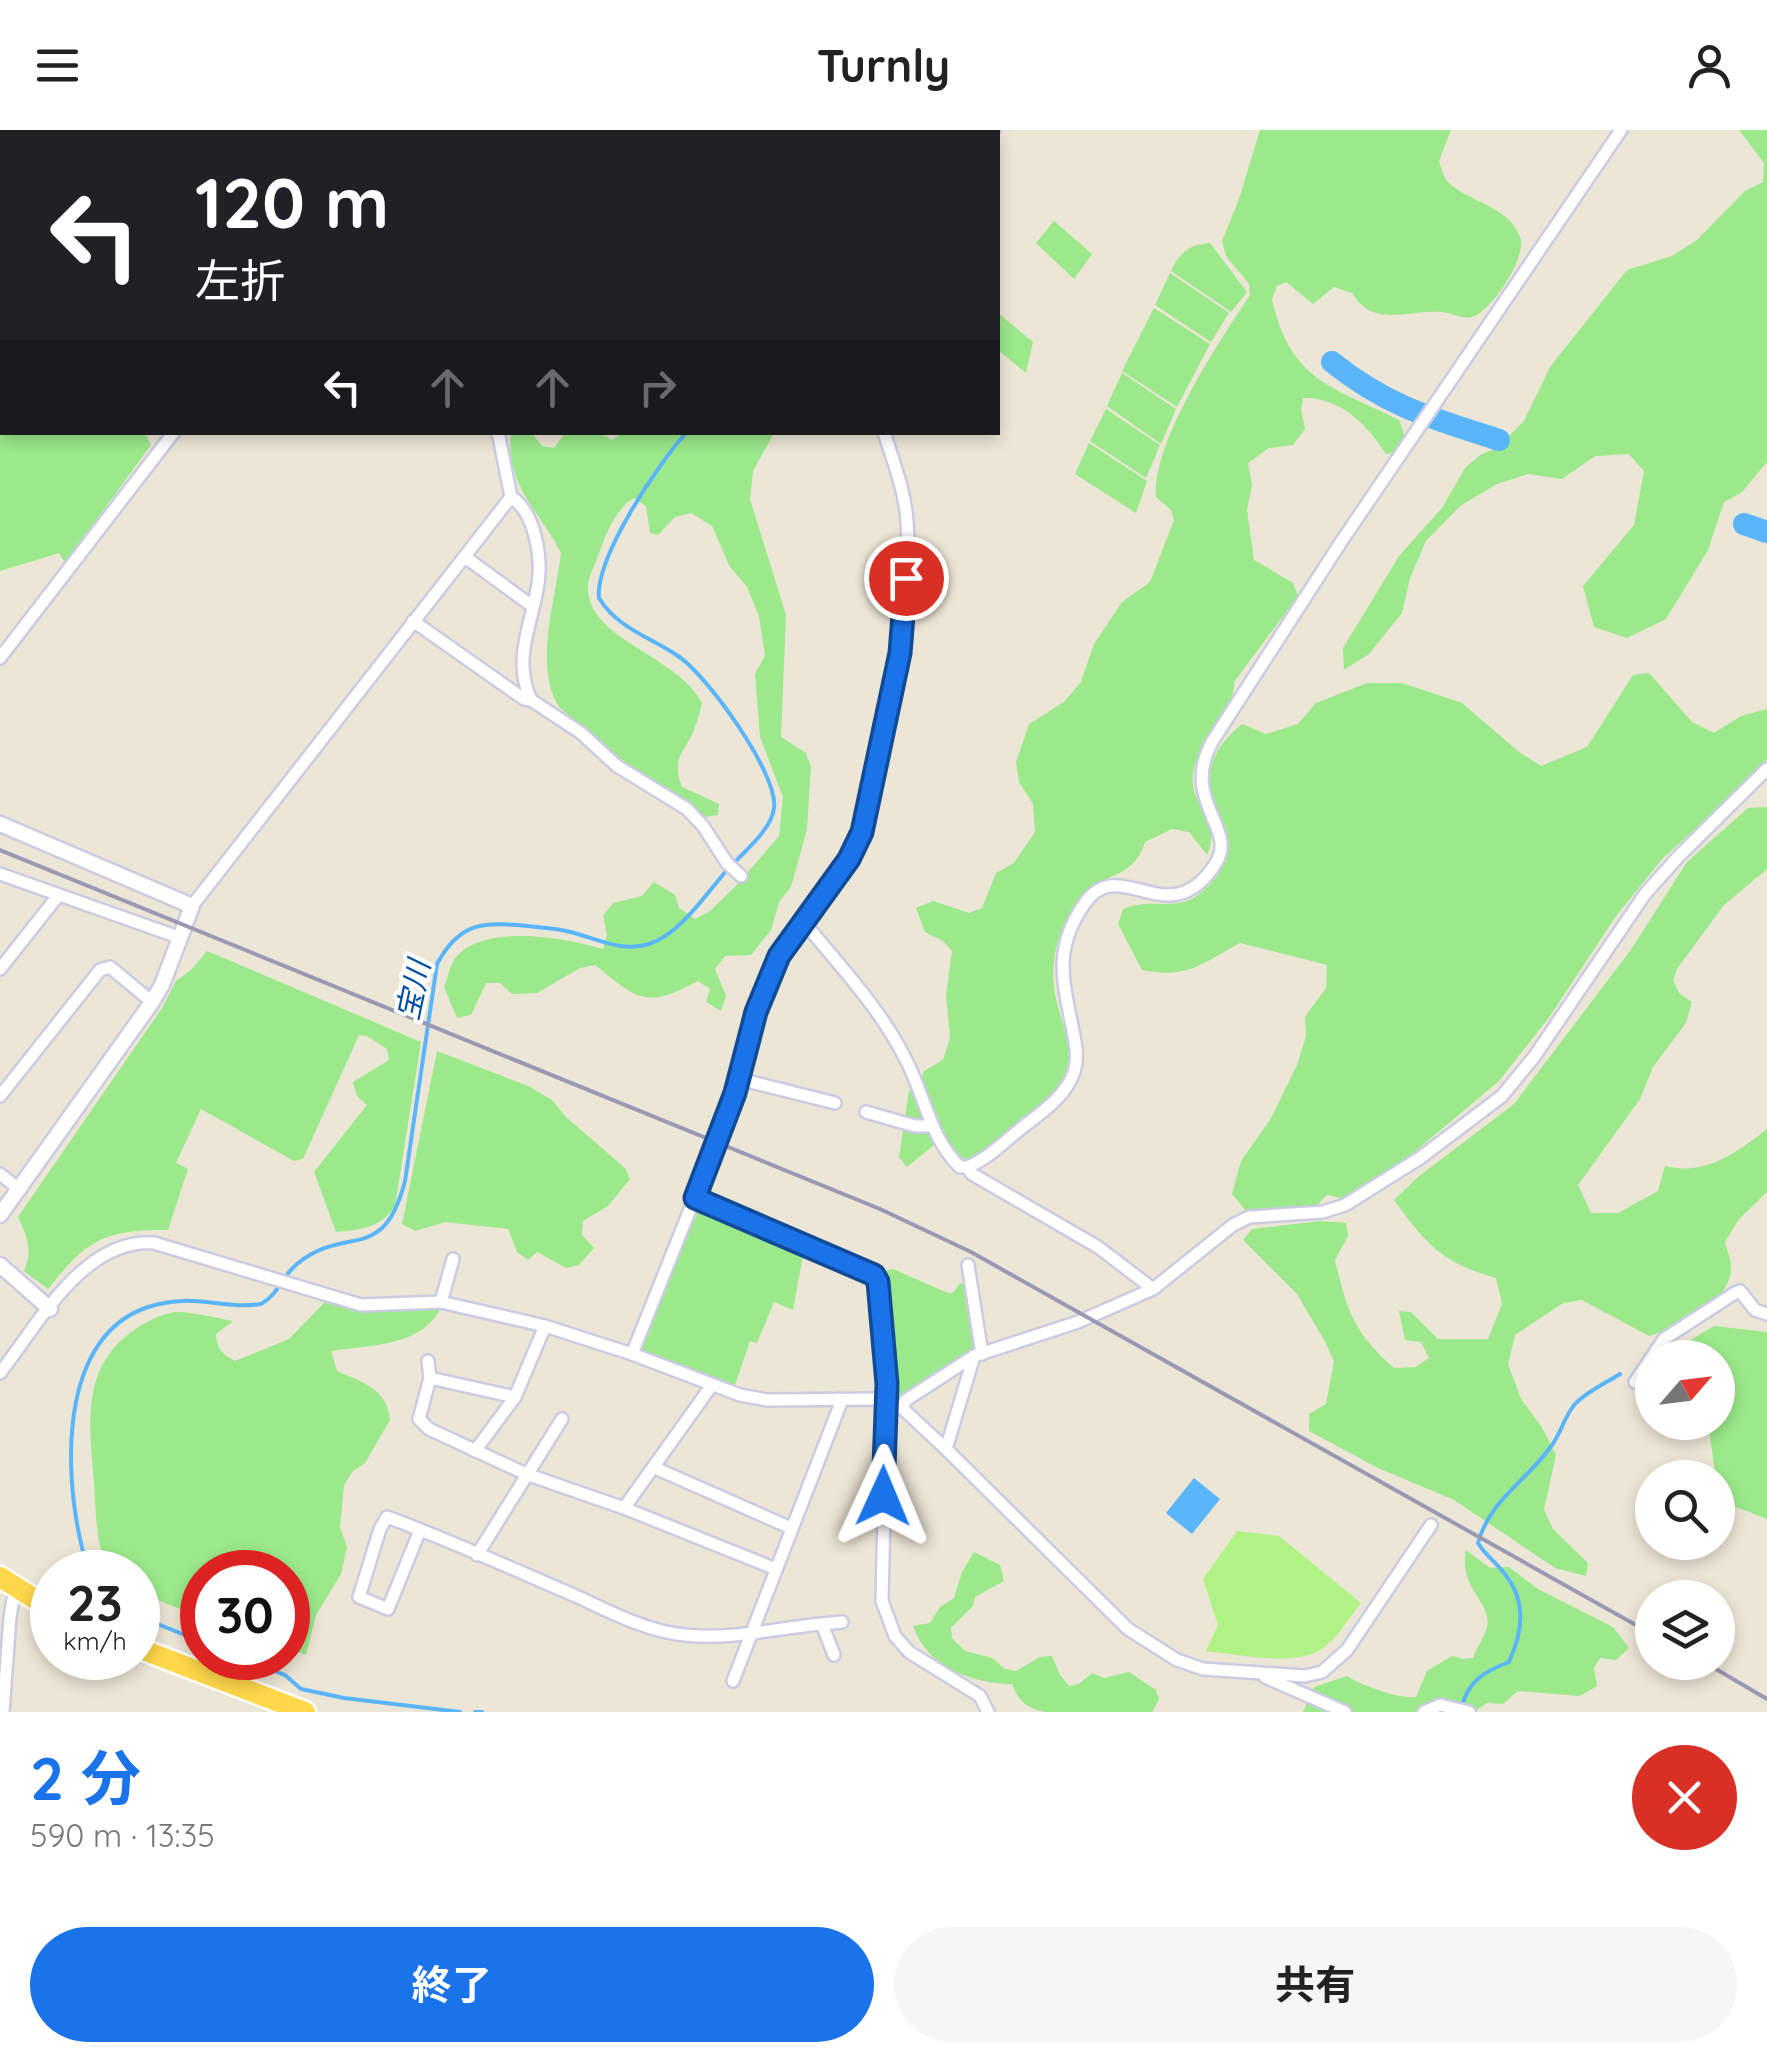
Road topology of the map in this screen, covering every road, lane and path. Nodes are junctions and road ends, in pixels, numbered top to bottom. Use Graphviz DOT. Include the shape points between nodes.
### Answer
graph roads {
  1 [pos="1622,130"];
  2 [pos="172,435"];
  3 [pos="499,435"];
  4 [pos="885,435"];
  5 [pos="511,497"];
  6 [pos="465,557"];
  7 [pos="532,606"];
  8 [pos="414,621"];
  9 [pos="0,658"];
  10 [pos="530,700"];
  11 [pos="1767,769"];
  12 [pos="0,824"];
  13 [pos="0,874"];
  14 [pos="740,876"];
  15 [pos="58,896"];
  16 [pos="192,906"];
  17 [pos="803,921"];
  18 [pos="181,938"];
  19 [pos="0,970"];
  20 [pos="152,1002"];
  21 [pos="739,1079"];
  22 [pos="0,1096"];
  23 [pos="835,1104"];
  24 [pos="866,1112"];
  25 [pos="933,1126"];
  26 [pos="967,1167"];
  27 [pos="0,1174"];
  28 [pos="20,1190"];
  29 [pos="695,1198"];
  30 [pos="0,1215"];
  31 [pos="453,1258"];
  32 [pos="968,1265"];
  33 [pos="0,1266"];
  34 [pos="1154,1289"];
  35 [pos="441,1302"];
  36 [pos="50,1310"];
  37 [pos="1767,1314"];
  38 [pos="545,1326"];
  39 [pos="1663,1340"];
  40 [pos="632,1354"];
  41 [pos="978,1355"];
  42 [pos="428,1361"];
  43 [pos="0,1373"];
  44 [pos="430,1378"];
  45 [pos="712,1385"];
  46 [pos="515,1397"];
  47 [pos="840,1398"];
  48 [pos="886,1402"];
  49 [pos="902,1408"];
  50 [pos="562,1419"];
  51 [pos="946,1449"];
  52 [pos="476,1450"];
  53 [pos="654,1468"];
  54 [pos="526,1474"];
  55 [pos="624,1508"];
  56 [pos="1432,1524"];
  57 [pos="791,1528"];
  58 [pos="420,1530"];
  59 [pos="477,1555"];
  60 [pos="776,1569"];
  61 [pos="8,1582"];
  62 [pos="30,1596"];
  63 [pos="842,1622"];
  64 [pos="822,1624"];
  65 [pos="754,1634"];
  66 [pos="834,1654"];
  67 [pos="160,1656"];
  68 [pos="1262,1674"];
  69 [pos="733,1680"];
  70 [pos="1468,1711"];
  71 [pos="3,1712"];
  72 [pos="304,1712"];
  73 [pos="988,1712"];
  74 [pos="1346,1712"];
  75 [pos="1424,1712"];
  1 -- 26 [label="street" via="1206,753 1200,780 1221,838 1216,862 1182,894 1167,897 1112,883 1094,891 1062,952 1077,1050 1074,1071 1048,1107"];
  2 -- 9 [label="street"];
  3 -- 5 [label="street"];
  4 -- 17 [label="street" via="907,520 900,653 862,832"];
  5 -- 6 [label="street"];
  5 -- 7 [label="street" via="535,536 538,584"];
  6 -- 7 [label="street"];
  6 -- 8 [label="street"];
  7 -- 10 [label="street" via="522,657"];
  8 -- 10 [label="street"];
  8 -- 16 [label="street"];
  10 -- 14 [label="street" via="687,809"];
  11 -- 34 [label="street" via="1645,894 1502,1096 1345,1205 1249,1217"];
  12 -- 16 [label="street"];
  13 -- 15 [label="street"];
  15 -- 18 [label="street"];
  15 -- 19 [label="street"];
  16 -- 18 [label="street"];
  17 -- 21 [label="street" via="767,982"];
  17 -- 25 [label="street" via="896,1042"];
  18 -- 20 [label="street"];
  20 -- 22 [label="street" via="110,967 100,970"];
  20 -- 28 [label="street"];
  21 -- 23 [label="street"];
  21 -- 29 [label="street, bridge"];
  24 -- 25 [label="street"];
  25 -- 26 [label="street" via="945,1152"];
  26 -- 34 [label="street"];
  27 -- 28 [label="street"];
  28 -- 30 [label="street"];
  29 -- 40 [label="street"];
  29 -- 48 [label="street" via="874,1275"];
  31 -- 35 [label="street"];
  32 -- 41 [label="street"];
  33 -- 36 [label="street"];
  34 -- 41 [label="street"];
  35 -- 36 [label="street" via="360,1305 134,1242 90,1263"];
  35 -- 38 [label="street"];
  36 -- 43 [label="street"];
  37 -- 39 [label="street" via="1754,1310 1740,1291"];
  38 -- 40 [label="street"];
  38 -- 46 [label="street"];
  40 -- 45 [label="street"];
  41 -- 49 [label="street"];
  41 -- 51 [label="street"];
  42 -- 44 [label="street"];
  44 -- 46 [label="street"];
  44 -- 52 [label="street" via="419,1419"];
  45 -- 47 [label="street" via="767,1400"];
  45 -- 53 [label="street"];
  46 -- 52 [label="street"];
  47 -- 48 [label="street"];
  47 -- 57 [label="street"];
  48 -- 49 [label="street"];
  48 -- 73 [label="street" via="881,1576 888,1622 908,1652 980,1696"];
  49 -- 51 [label="street"];
  50 -- 54 [label="street"];
  51 -- 68 [label="street" via="1128,1630 1188,1665"];
  52 -- 54 [label="street"];
  53 -- 55 [label="street"];
  53 -- 57 [label="street"];
  54 -- 55 [label="street"];
  54 -- 59 [label="street"];
  55 -- 60 [label="street"];
  56 -- 68 [label="street" via="1338,1661 1313,1676"];
  57 -- 60 [label="street"];
  58 -- 58 [label="street" via="388,1518 359,1597 388,1609"];
  58 -- 59 [label="street"];
  59 -- 65 [label="street" via="671,1633"];
  60 -- 65 [label="street"];
  61 -- 62 [label="highway"];
  61 -- 71 [label="street"];
  63 -- 64 [label="street"];
  64 -- 65 [label="street"];
  64 -- 66 [label="street"];
  65 -- 69 [label="street"];
  67 -- 72 [label="highway"];
  68 -- 74 [label="street"];
  70 -- 75 [label="street" via="1440,1706"];
}
